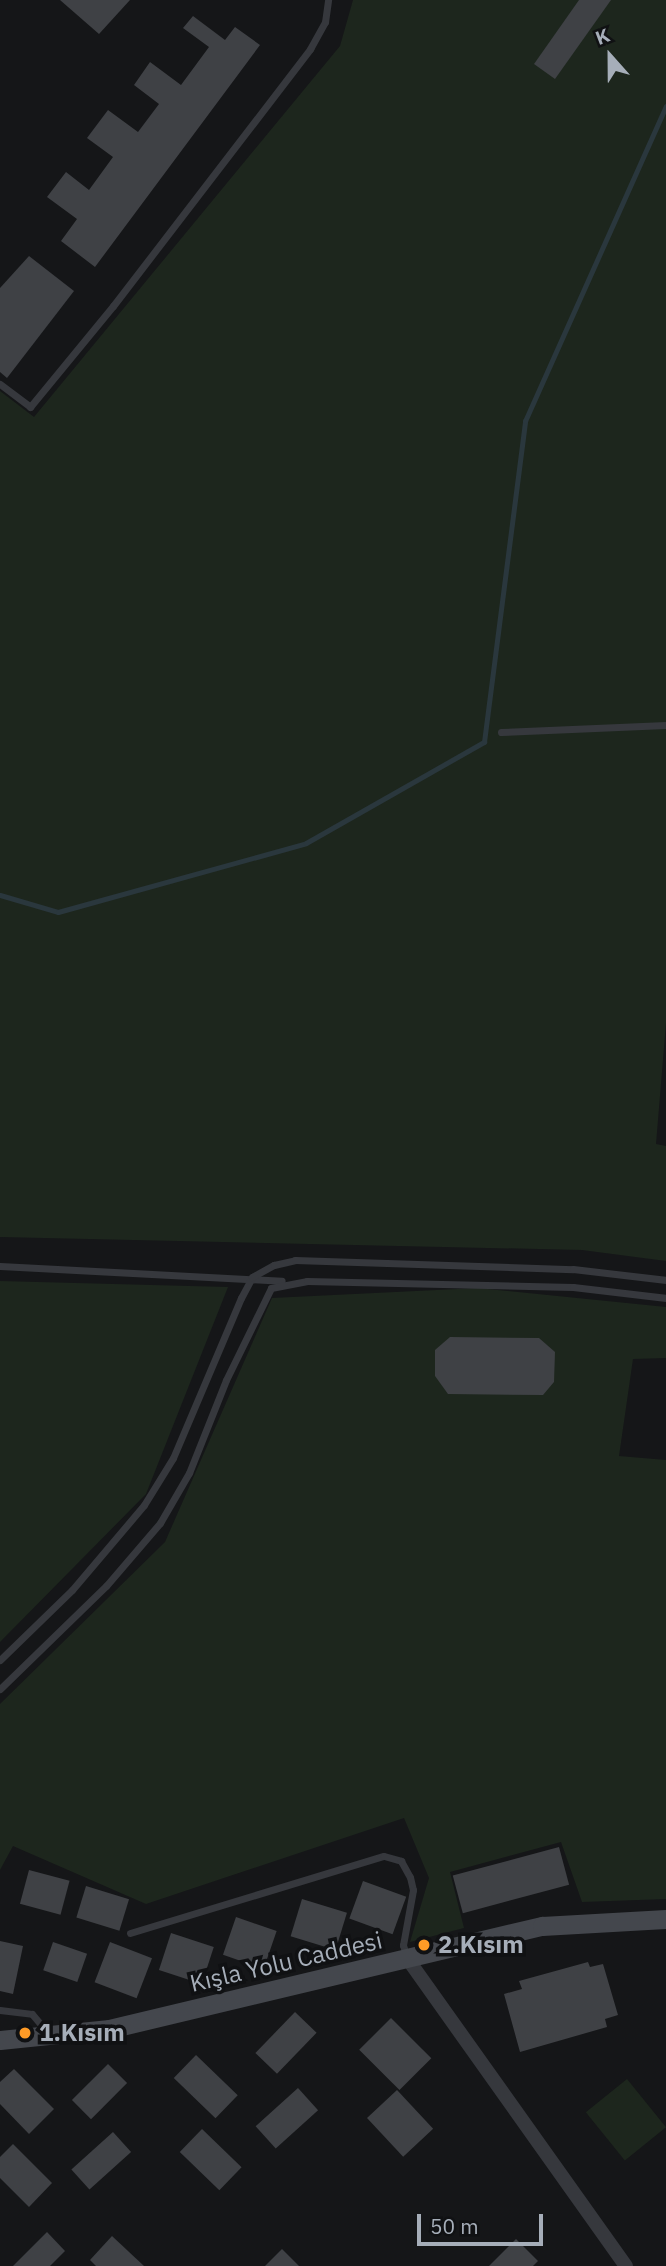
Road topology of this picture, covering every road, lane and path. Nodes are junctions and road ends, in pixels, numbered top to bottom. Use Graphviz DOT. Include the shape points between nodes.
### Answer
graph roads {
  1 [pos="328,0"];
  2 [pos="0,384"];
  3 [pos="666,725"];
  4 [pos="501,732"];
  5 [pos="0,1266"];
  6 [pos="251,1280"];
  7 [pos="666,1280"];
  8 [pos="287,1282"];
  9 [pos="666,1298"];
  10 [pos="0,1660"];
  11 [pos="0,1689"];
  12 [pos="666,1919"];
  13 [pos="130,1933"];
  14 [pos="407,1958"];
  15 [pos="0,2010"];
  16 [pos="49,2035"];
  17 [pos="0,2040"];
  18 [pos="626,2266"];
  1 -- 2 [label="lane" via="325,22 310,49 114,306 30,407"];
  3 -- 4 [label="lane"];
  5 -- 6 [label="lane"];
  6 -- 7 [label="lane" via="274,1265 295,1259 573,1269"];
  6 -- 8 [label="lane"];
  6 -- 10 [label="lane" via="162,1479 72,1590"];
  8 -- 9 [label="lane" via="573,1287"];
  8 -- 11 [label="lane" via="271,1288 264,1299 189,1473 160,1524 106,1586"];
  12 -- 14 [label="street, Kışla Yolu Caddesi" via="542,1926"];
  13 -- 14 [label="lane" via="384,1856 401,1861 413,1890 403,1945"];
  14 -- 16 [label="street, Kışla Yolu Caddesi" via="109,2029"];
  14 -- 18 [label="street"];
  15 -- 16 [label="lane" via="32,2014"];
  16 -- 17 [label="street, Kışla Yolu Caddesi"];
}
